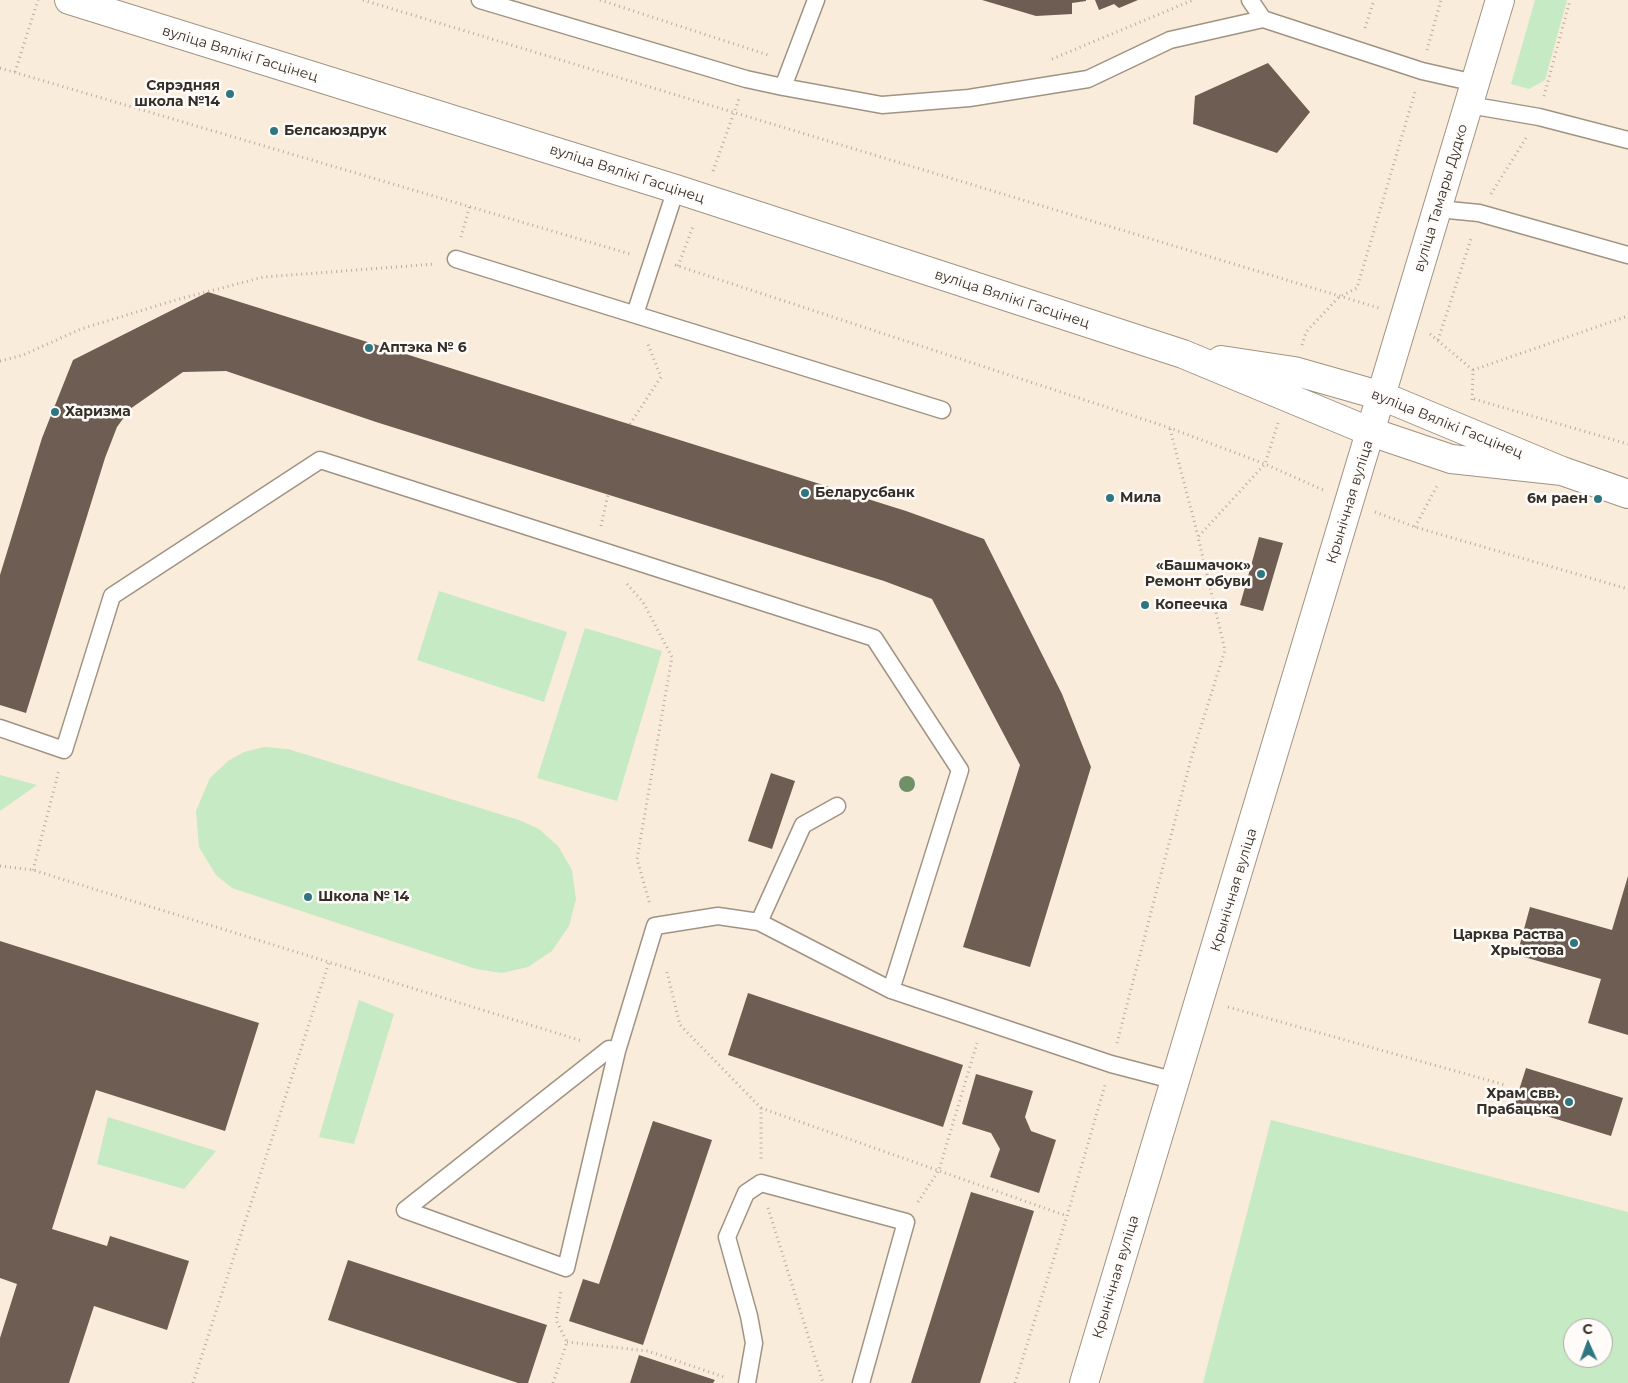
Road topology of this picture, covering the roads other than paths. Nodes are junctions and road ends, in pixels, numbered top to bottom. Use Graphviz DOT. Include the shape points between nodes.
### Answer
graph roads {
  1 [pos="69,0"];
  2 [pos="480,0"];
  3 [pos="816,0"];
  4 [pos="1250,0"];
  5 [pos="1500,0"];
  6 [pos="1263,20"];
  7 [pos="783,87"];
  8 [pos="1472,94"];
  9 [pos="1627,138"];
  10 [pos="676,189"];
  11 [pos="1438,208"];
  12 [pos="1628,254"];
  13 [pos="456,259"];
  14 [pos="635,314"];
  15 [pos="1183,354"];
  16 [pos="1382,396"];
  17 [pos="942,410"];
  18 [pos="1371,432"];
  19 [pos="1562,471"];
  20 [pos="1628,494"];
  21 [pos="0,728"];
  22 [pos="836,806"];
  23 [pos="758,922"];
  24 [pos="891,990"];
  25 [pos="613,1050"];
  26 [pos="1176,1080"];
  27 [pos="740,1381"];
  28 [pos="862,1383"];
  29 [pos="1084,1383"];
  1 -- 10 [label="main road, вуліца Вялікі Гасцінец"];
  2 -- 7 [label="lane" via="746,79"];
  3 -- 7 [label="lane"];
  4 -- 6 [label="lane"];
  5 -- 8 [label="main road, вуліца Тамары Дудко"];
  6 -- 7 [label="lane" via="1170,40 1088,79 969,98 882,105"];
  6 -- 8 [label="lane" via="1422,71"];
  8 -- 9 [label="lane" via="1539,117"];
  8 -- 11 [label="main road, вуліца Тамары Дудко"];
  10 -- 14 [label="lane"];
  10 -- 15 [label="main road, вуліца Вялікі Гасцінец"];
  11 -- 12 [label="lane" via="1479,213"];
  11 -- 16 [label="main road, вуліца Тамары Дудко"];
  13 -- 14 [label="lane"];
  14 -- 17 [label="lane"];
  15 -- 16 [label="main road, вуліца Вялікі Гасцінец" via="1294,371"];
  15 -- 18 [label="main road, вуліца Вялікі Гасцінец"];
  16 -- 18 [label="main road, Крынічная вуліца"];
  16 -- 19 [label="main road, вуліца Вялікі Гасцінец"];
  18 -- 19 [label="main road, вуліца Вялікі Гасцінец" via="1451,459"];
  18 -- 26 [label="main road, Крынічная вуліца"];
  19 -- 20 [label="main road, вуліца Вялікі Гасцінец"];
  21 -- 24 [label="lane" via="64,750 112,596 320,460 874,638 960,770"];
  22 -- 23 [label="lane" via="803,824"];
  23 -- 24 [label="lane"];
  23 -- 25 [label="lane" via="718,916 655,926"];
  24 -- 26 [label="lane" via="1111,1064"];
  25 -- 25 [label="lane" via="566,1268 405,1210"];
  26 -- 29 [label="main road, Крынічная вуліца"];
  27 -- 28 [label="lane" via="754,1343 727,1238 746,1193 760,1183 906,1222"];
}
